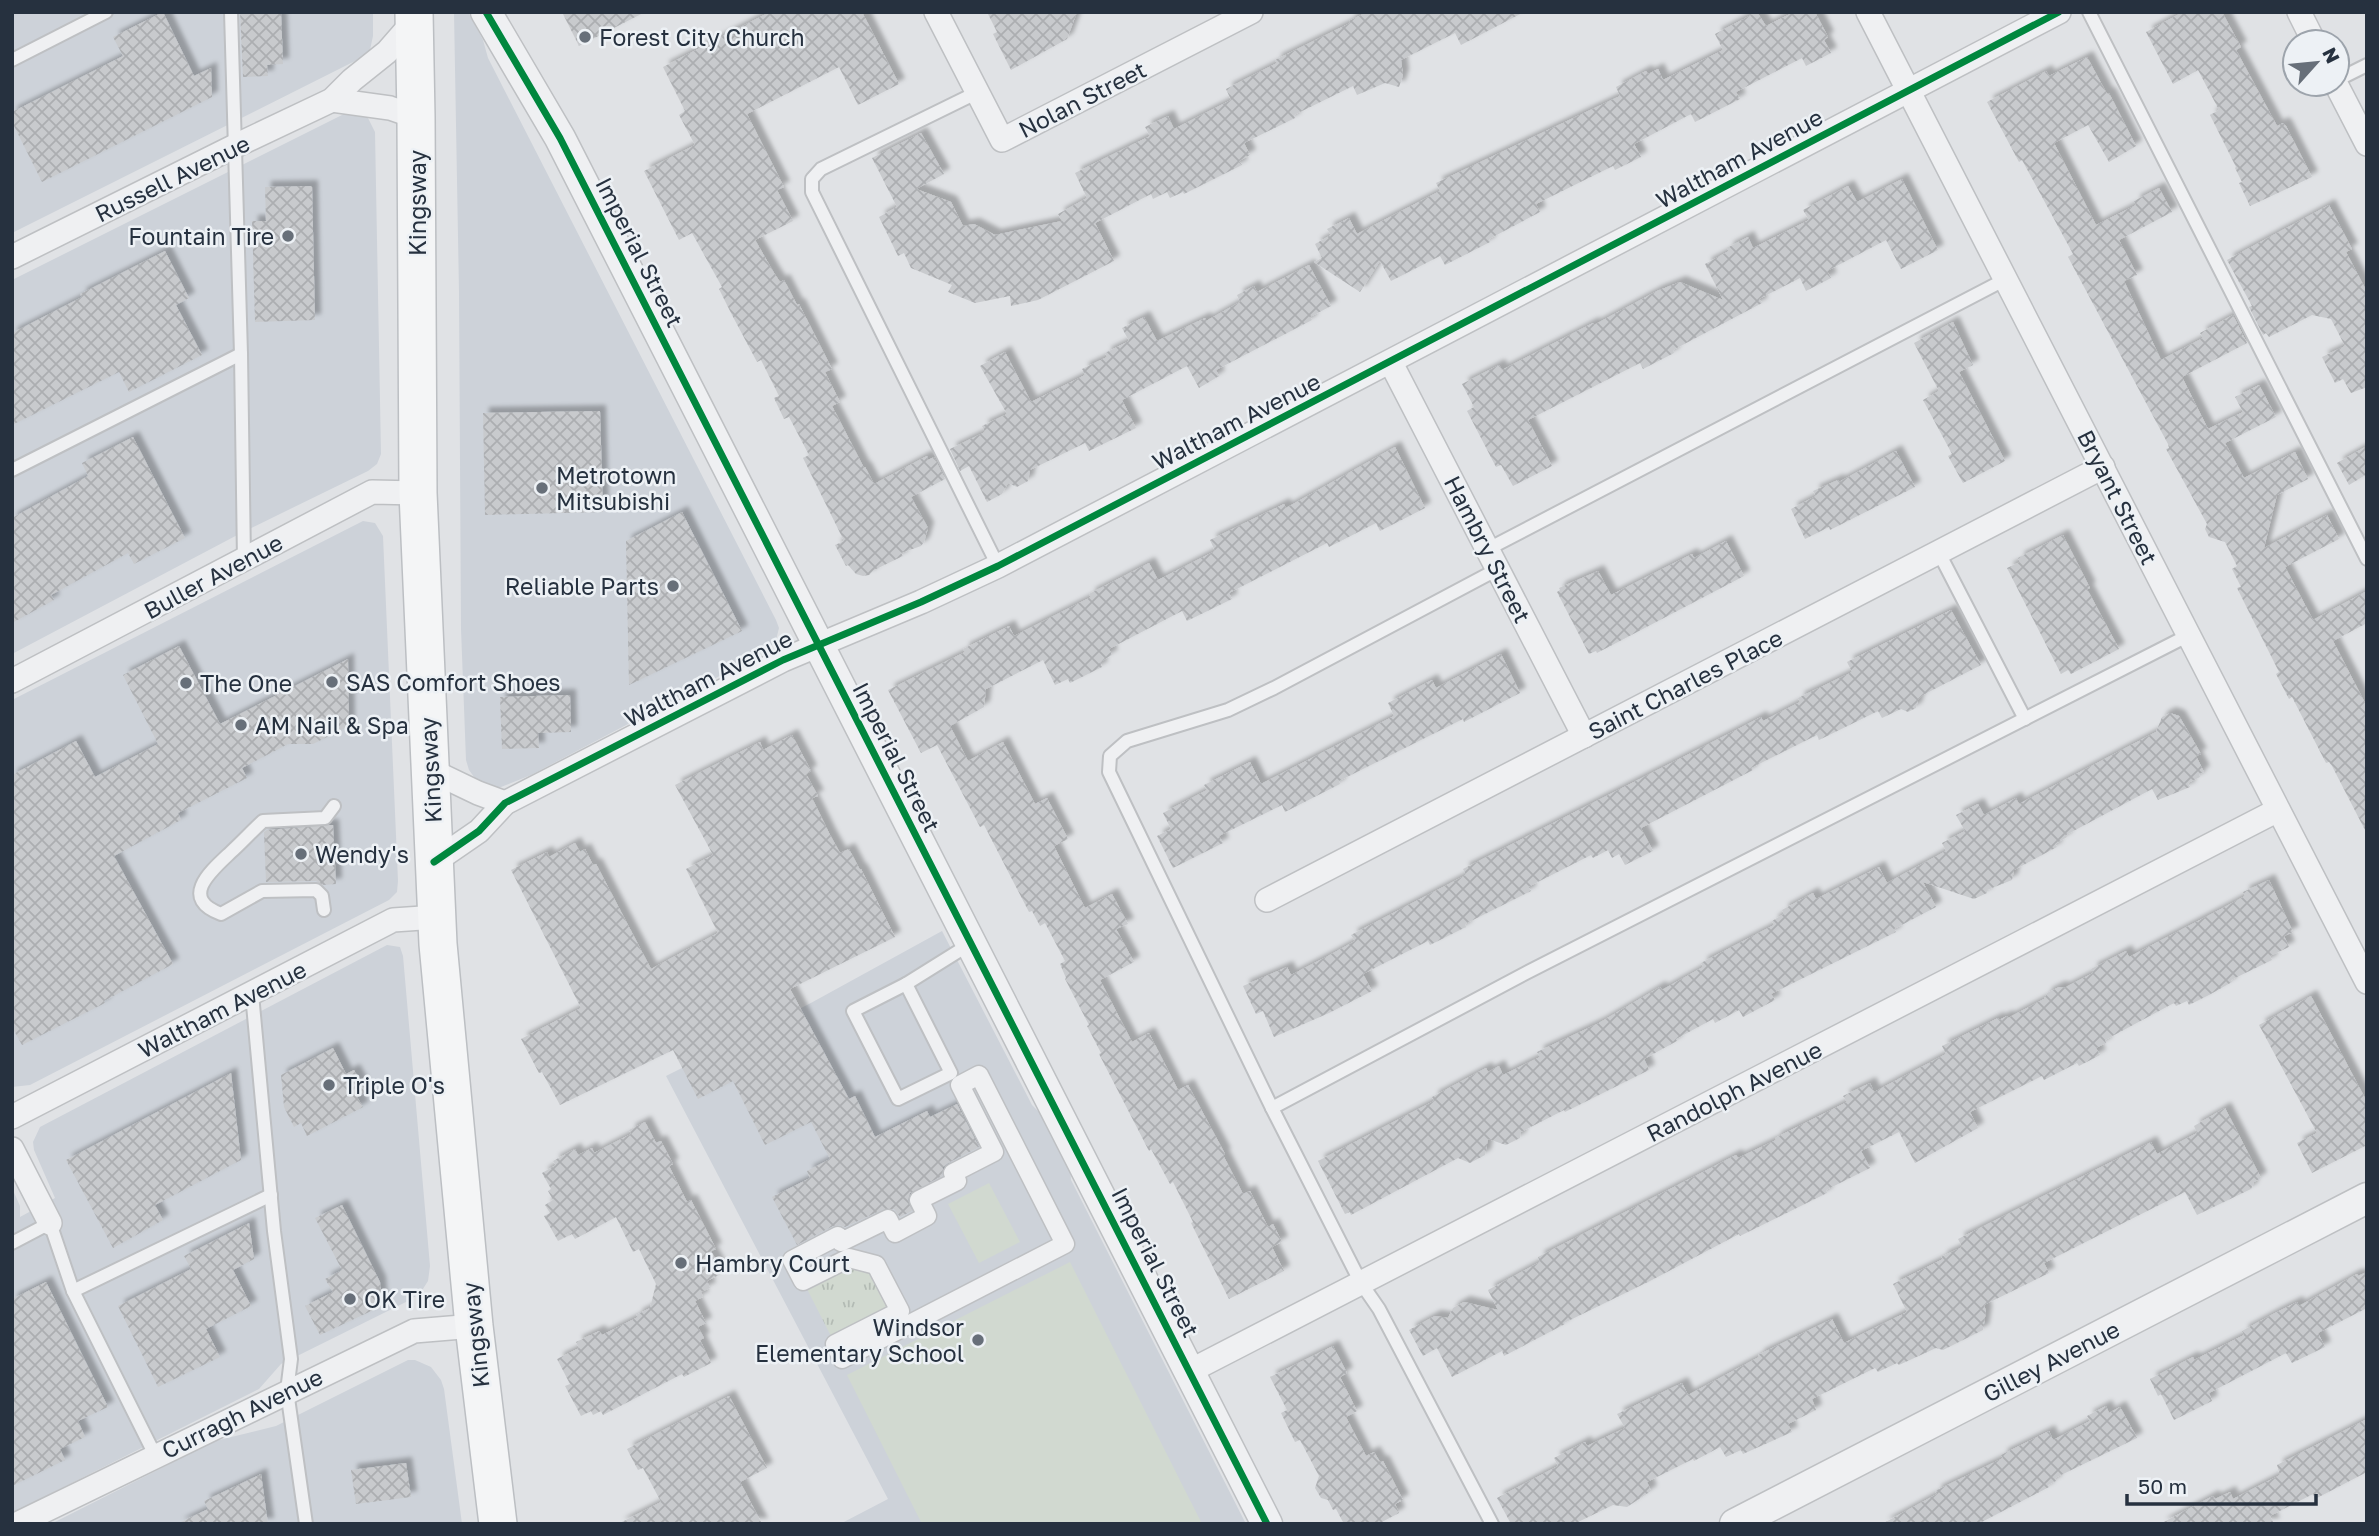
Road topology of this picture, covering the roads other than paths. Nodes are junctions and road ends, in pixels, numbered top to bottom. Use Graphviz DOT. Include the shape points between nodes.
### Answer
graph roads {
  1 [pos="106,12"];
  2 [pos="231,12"];
  3 [pos="486,12"];
  4 [pos="936,12"];
  5 [pos="1251,12"];
  6 [pos="1868,12"];
  7 [pos="2059,12"];
  8 [pos="2089,12"];
  9 [pos="2299,12"];
  10 [pos="414,17"];
  11 [pos="2307,28"];
  12 [pos="12,60"];
  13 [pos="2367,65"];
  14 [pos="2351,74"];
  15 [pos="978,92"];
  16 [pos="1907,92"];
  17 [pos="2345,98"];
  18 [pos="332,100"];
  19 [pos="416,117"];
  20 [pos="2367,144"];
  21 [pos="235,146"];
  22 [pos="12,257"];
  23 [pos="2006,279"];
  24 [pos="241,354"];
  25 [pos="1391,363"];
  26 [pos="2103,467"];
  27 [pos="12,470"];
  28 [pos="418,493"];
  29 [pos="1939,553"];
  30 [pos="244,559"];
  31 [pos="1493,559"];
  32 [pos="2367,559"];
  33 [pos="998,566"];
  34 [pos="2189,635"];
  35 [pos="819,645"];
  36 [pos="12,681"];
  37 [pos="2025,719"];
  38 [pos="1584,736"];
  39 [pos="430,770"];
  40 [pos="505,803"];
  41 [pos="334,806"];
  42 [pos="2278,810"];
  43 [pos="434,862"];
  44 [pos="1267,900"];
  45 [pos="324,910"];
  46 [pos="437,918"];
  47 [pos="970,943"];
  48 [pos="2367,982"];
  49 [pos="906,984"];
  50 [pos="252,994"];
  51 [pos="1272,1108"];
  52 [pos="12,1117"];
  53 [pos="12,1149"];
  54 [pos="271,1195"];
  55 [pos="2367,1198"];
  56 [pos="50,1223"];
  57 [pos="12,1243"];
  58 [pos="1065,1244"];
  59 [pos="1361,1283"];
  60 [pos="74,1292"];
  61 [pos="474,1326"];
  62 [pos="1190,1371"];
  63 [pos="288,1391"];
  64 [pos="155,1455"];
  65 [pos="18,1524"];
  66 [pos="306,1524"];
  67 [pos="498,1524"];
  68 [pos="1267,1524"];
  69 [pos="1492,1524"];
  70 [pos="1735,1524"];
  1 -- 12 [label="lane"];
  2 -- 21 [label="lane"];
  3 -- 35 [label="street, Imperial Street" via="560,138"];
  4 -- 15 [label="street, Nolan Street"];
  5 -- 15 [label="street, Nolan Street" via="1002,140"];
  6 -- 16 [label="street, Bryant Street"];
  7 -- 16 [label="street, Waltham Avenue"];
  8 -- 32 [label="lane"];
  9 -- 11 [label="street"];
  10 -- 18 [label="street, Russell Avenue" via="387,52"];
  10 -- 19 [label="main road, Kingsway"];
  13 -- 14 [label="lane"];
  15 -- 33 [label="lane" via="821,169 811,179 812,192"];
  16 -- 23 [label="street, Bryant Street"];
  16 -- 25 [label="street, Waltham Avenue"];
  17 -- 20 [label="street"];
  18 -- 19 [label="street" via="390,108"];
  18 -- 21 [label="street, Russell Avenue"];
  19 -- 28 [label="main road, Kingsway"];
  21 -- 22 [label="street, Russell Avenue"];
  21 -- 24 [label="lane"];
  23 -- 26 [label="street, Bryant Street"];
  23 -- 31 [label="lane"];
  24 -- 27 [label="lane"];
  24 -- 30 [label="lane"];
  25 -- 31 [label="street, Hambry Street"];
  25 -- 33 [label="street, Waltham Avenue"];
  26 -- 29 [label="street, Saint Charles Place"];
  26 -- 34 [label="street, Bryant Street"];
  28 -- 30 [label="street, Buller Avenue" via="372,492"];
  28 -- 39 [label="main road, Kingsway"];
  29 -- 37 [label="lane"];
  29 -- 38 [label="street, Saint Charles Place"];
  30 -- 36 [label="street, Buller Avenue"];
  31 -- 38 [label="street, Hambry Street"];
  31 -- 51 [label="lane" via="1274,688 1228,710 1128,741 1111,756 1109,772"];
  33 -- 35 [label="street, Waltham Avenue"];
  34 -- 37 [label="lane"];
  34 -- 42 [label="street, Bryant Street"];
  35 -- 40 [label="street, Waltham Avenue"];
  35 -- 47 [label="street, Imperial Street"];
  37 -- 51 [label="lane" via="1525,973"];
  38 -- 44 [label="street, Saint Charles Place"];
  39 -- 40 [label="street"];
  39 -- 43 [label="main road, Kingsway"];
  40 -- 43 [label="street, Waltham Avenue" via="479,831"];
  41 -- 45 [label="lane" via="324,818 263,821 205,877 200,889 202,901 221,914 262,891 316,890"];
  42 -- 48 [label="street, Bryant Street"];
  42 -- 59 [label="street, Randolph Avenue"];
  43 -- 46 [label="main road, Kingsway"];
  46 -- 50 [label="street, Waltham Avenue" via="393,920"];
  46 -- 61 [label="main road, Kingsway"];
  47 -- 49 [label="lane"];
  47 -- 62 [label="street, Imperial Street"];
  49 -- 49 [label="lane" via="853,1011 898,1100 951,1073"];
  50 -- 52 [label="street, Waltham Avenue"];
  50 -- 54 [label="lane"];
  51 -- 59 [label="lane"];
  53 -- 56 [label="street"];
  54 -- 60 [label="lane"];
  54 -- 63 [label="lane" via="291,1359"];
  55 -- 70 [label="street, Gilley Avenue"];
  56 -- 57 [label="lane"];
  56 -- 60 [label="lane"];
  58 -- 58 [label="street" via="979,1076 960,1085 994,1152 953,1173 957,1181 919,1200 927,1216 895,1233 888,1219 841,1242 838,1236 792,1260 803,1281 849,1258 876,1265 894,1299 900,1311 835,1344 842,1359"];
  59 -- 62 [label="street, Randolph Avenue"];
  59 -- 69 [label="lane"];
  60 -- 64 [label="lane"];
  61 -- 63 [label="street, Curragh Avenue" via="414,1331"];
  61 -- 67 [label="main road, Kingsway"];
  62 -- 68 [label="street, Imperial Street"];
  63 -- 64 [label="street, Curragh Avenue"];
  63 -- 66 [label="lane"];
  64 -- 65 [label="street, Curragh Avenue"];
}
